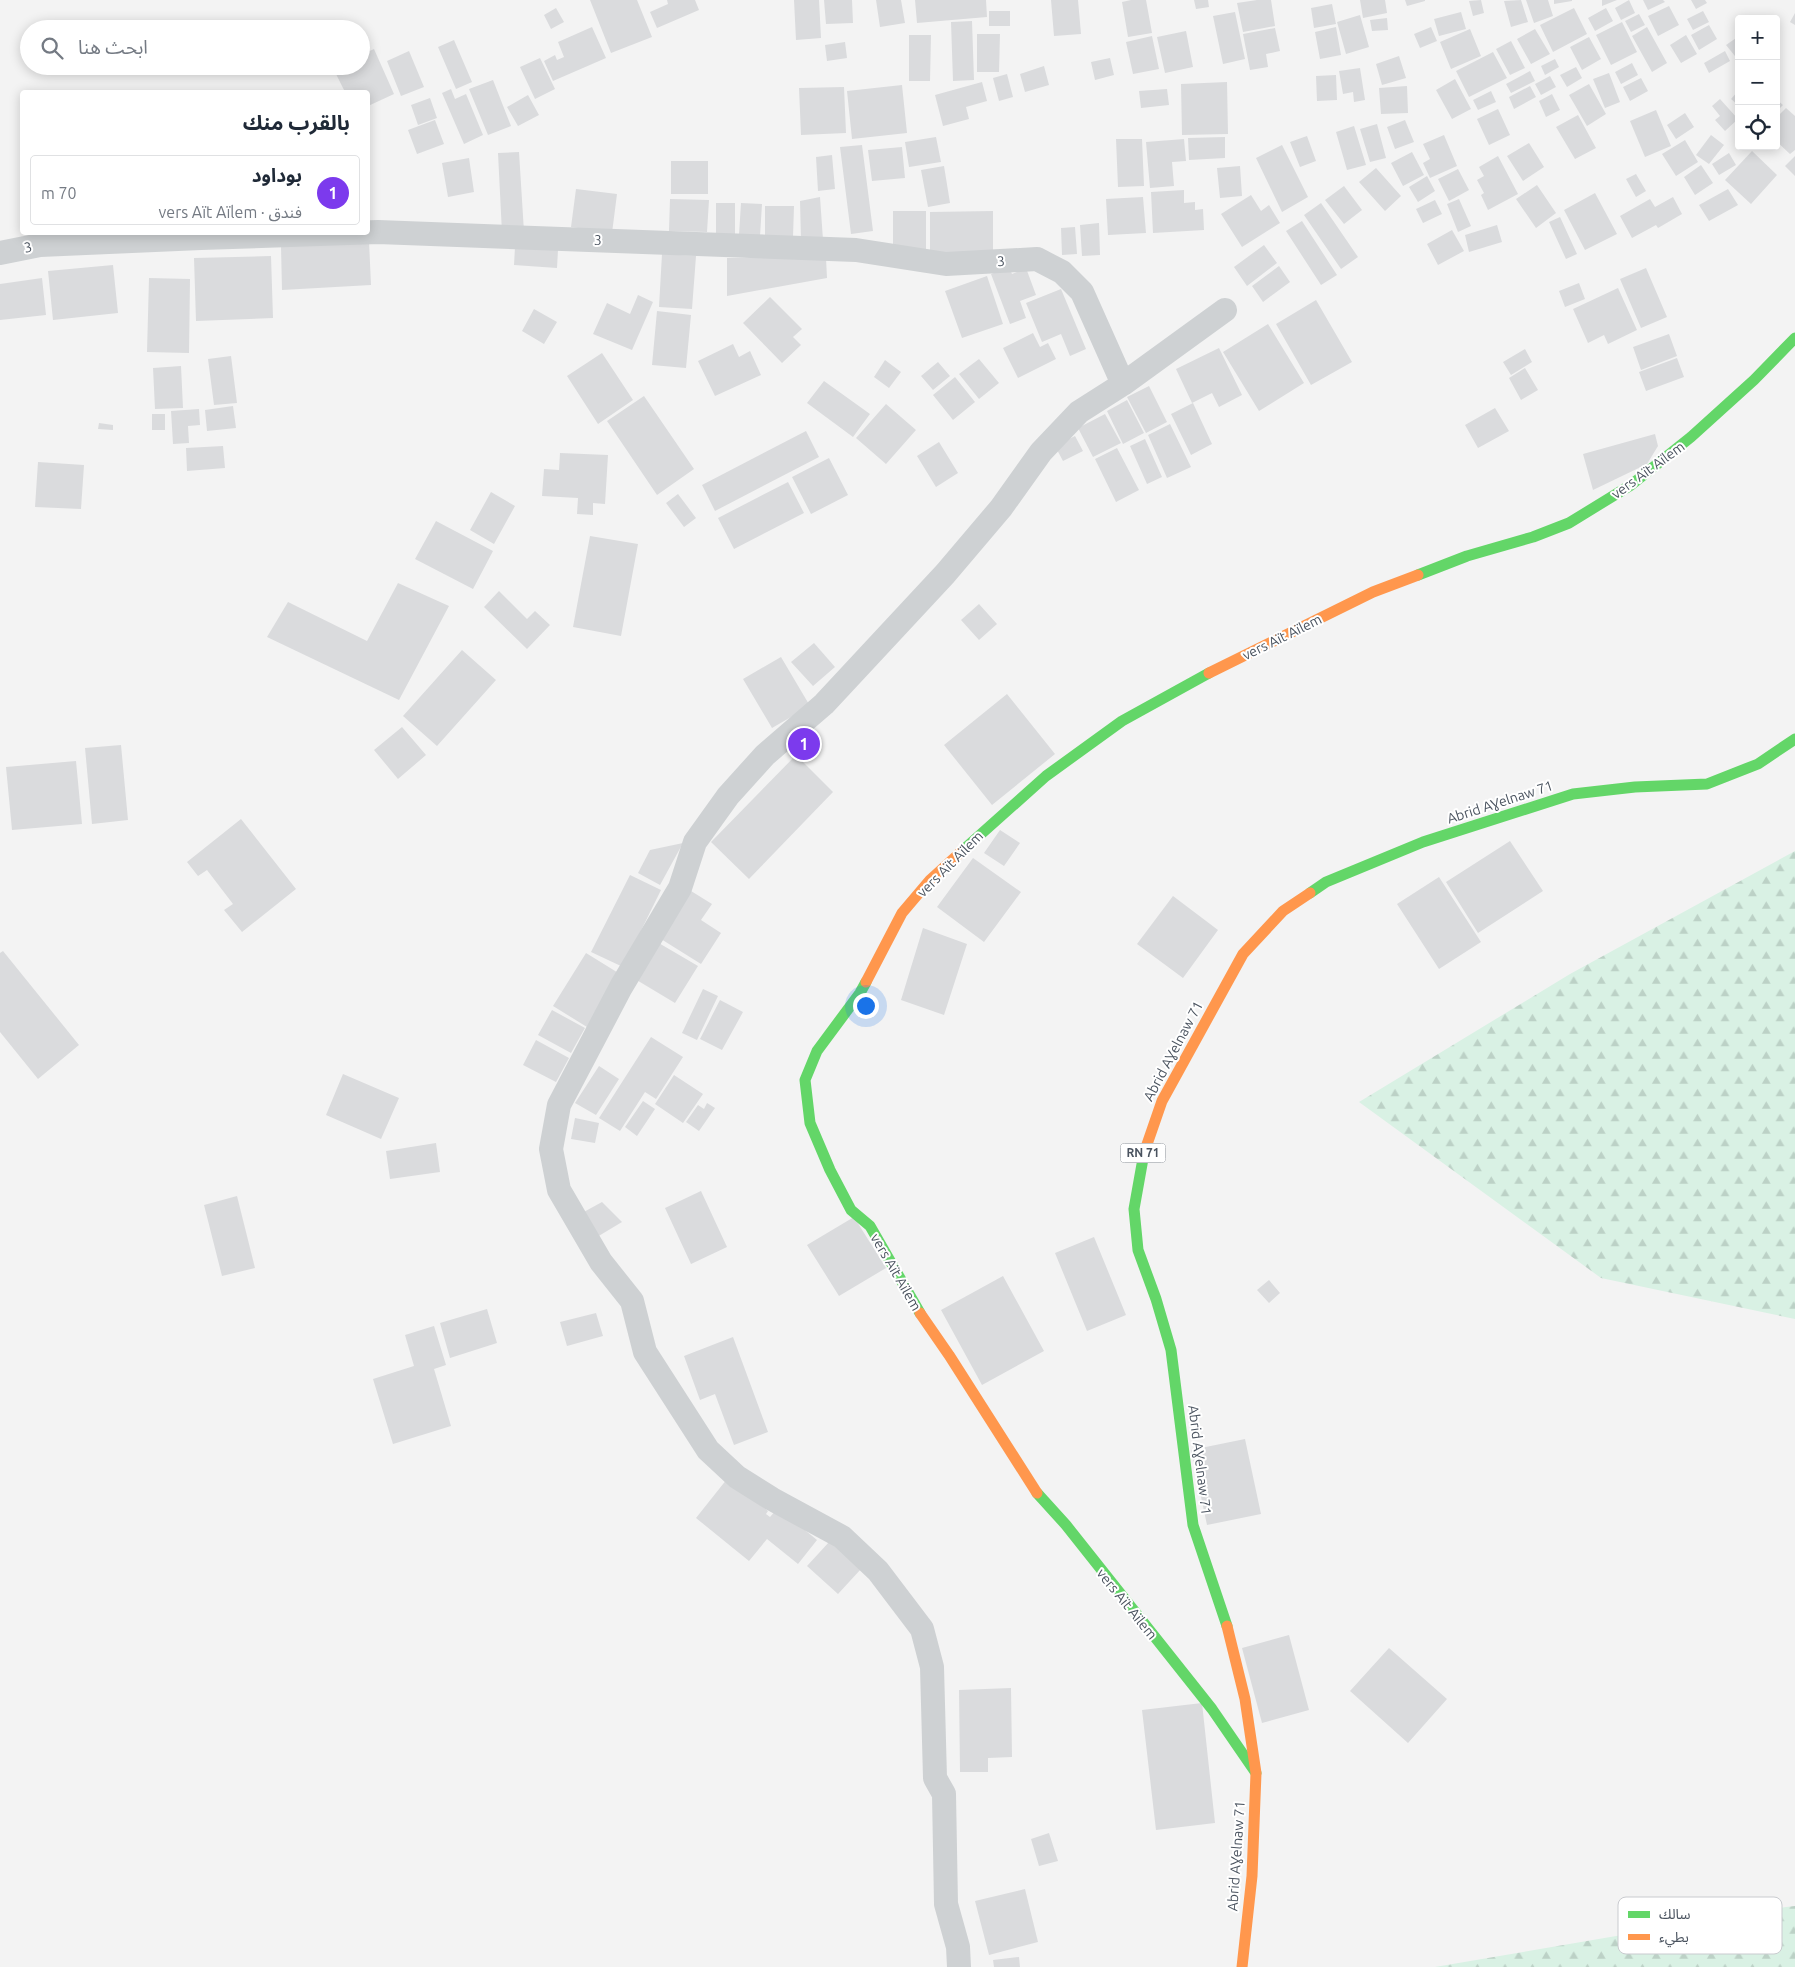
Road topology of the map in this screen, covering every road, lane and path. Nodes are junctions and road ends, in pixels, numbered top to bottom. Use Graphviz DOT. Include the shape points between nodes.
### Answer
graph roads {
  1 [pos="370,232"];
  2 [pos="290,235"];
  3 [pos="0,253"];
  4 [pos="1224,310"];
  5 [pos="1795,338"];
  6 [pos="1123,384"];
  7 [pos="1795,739"];
  8 [pos="1256,1772"];
  9 [pos="959,1967"];
  10 [pos="1242,1967"];
  1 -- 6 [label="street, 3" via="856,250 946,264 1037,258 1062,272 1082,292"];
  2 -- 3 [label="street, 3" via="40,245"];
  4 -- 6 [label="street"];
  5 -- 8 [label="street, vers Aït Aïlem" via="1691,438 1631,485 1569,523 1467,556 1373,592 1209,673 1131,716 1046,776 930,880 902,913 860,993 817,1051 805,1080 810,1123 851,1210 870,1226 911,1300 1041,1499 1066,1525 1212,1709"];
  6 -- 9 [label="street" via="1073,418 1041,452 1001,508 945,574 824,704 765,754 728,796 695,842 680,888 616,996 559,1105 551,1148 559,1190 601,1262 632,1301 645,1352 708,1450 737,1476 772,1499 842,1537 878,1571 922,1629 932,1667 935,1778 944,1794 946,1904 958,1947"];
  7 -- 8 [label="street, Abrid Aɣelnaw 71 / RN 71" via="1758,764 1707,784 1573,794 1423,842 1326,882 1283,911 1244,954 1162,1101 1142,1157 1134,1208 1138,1250 1171,1350 1193,1525 1227,1627 1243,1690"];
  8 -- 10 [label="street, Abrid Aɣelnaw 71 / RN 71" via="1252,1876"];
}
